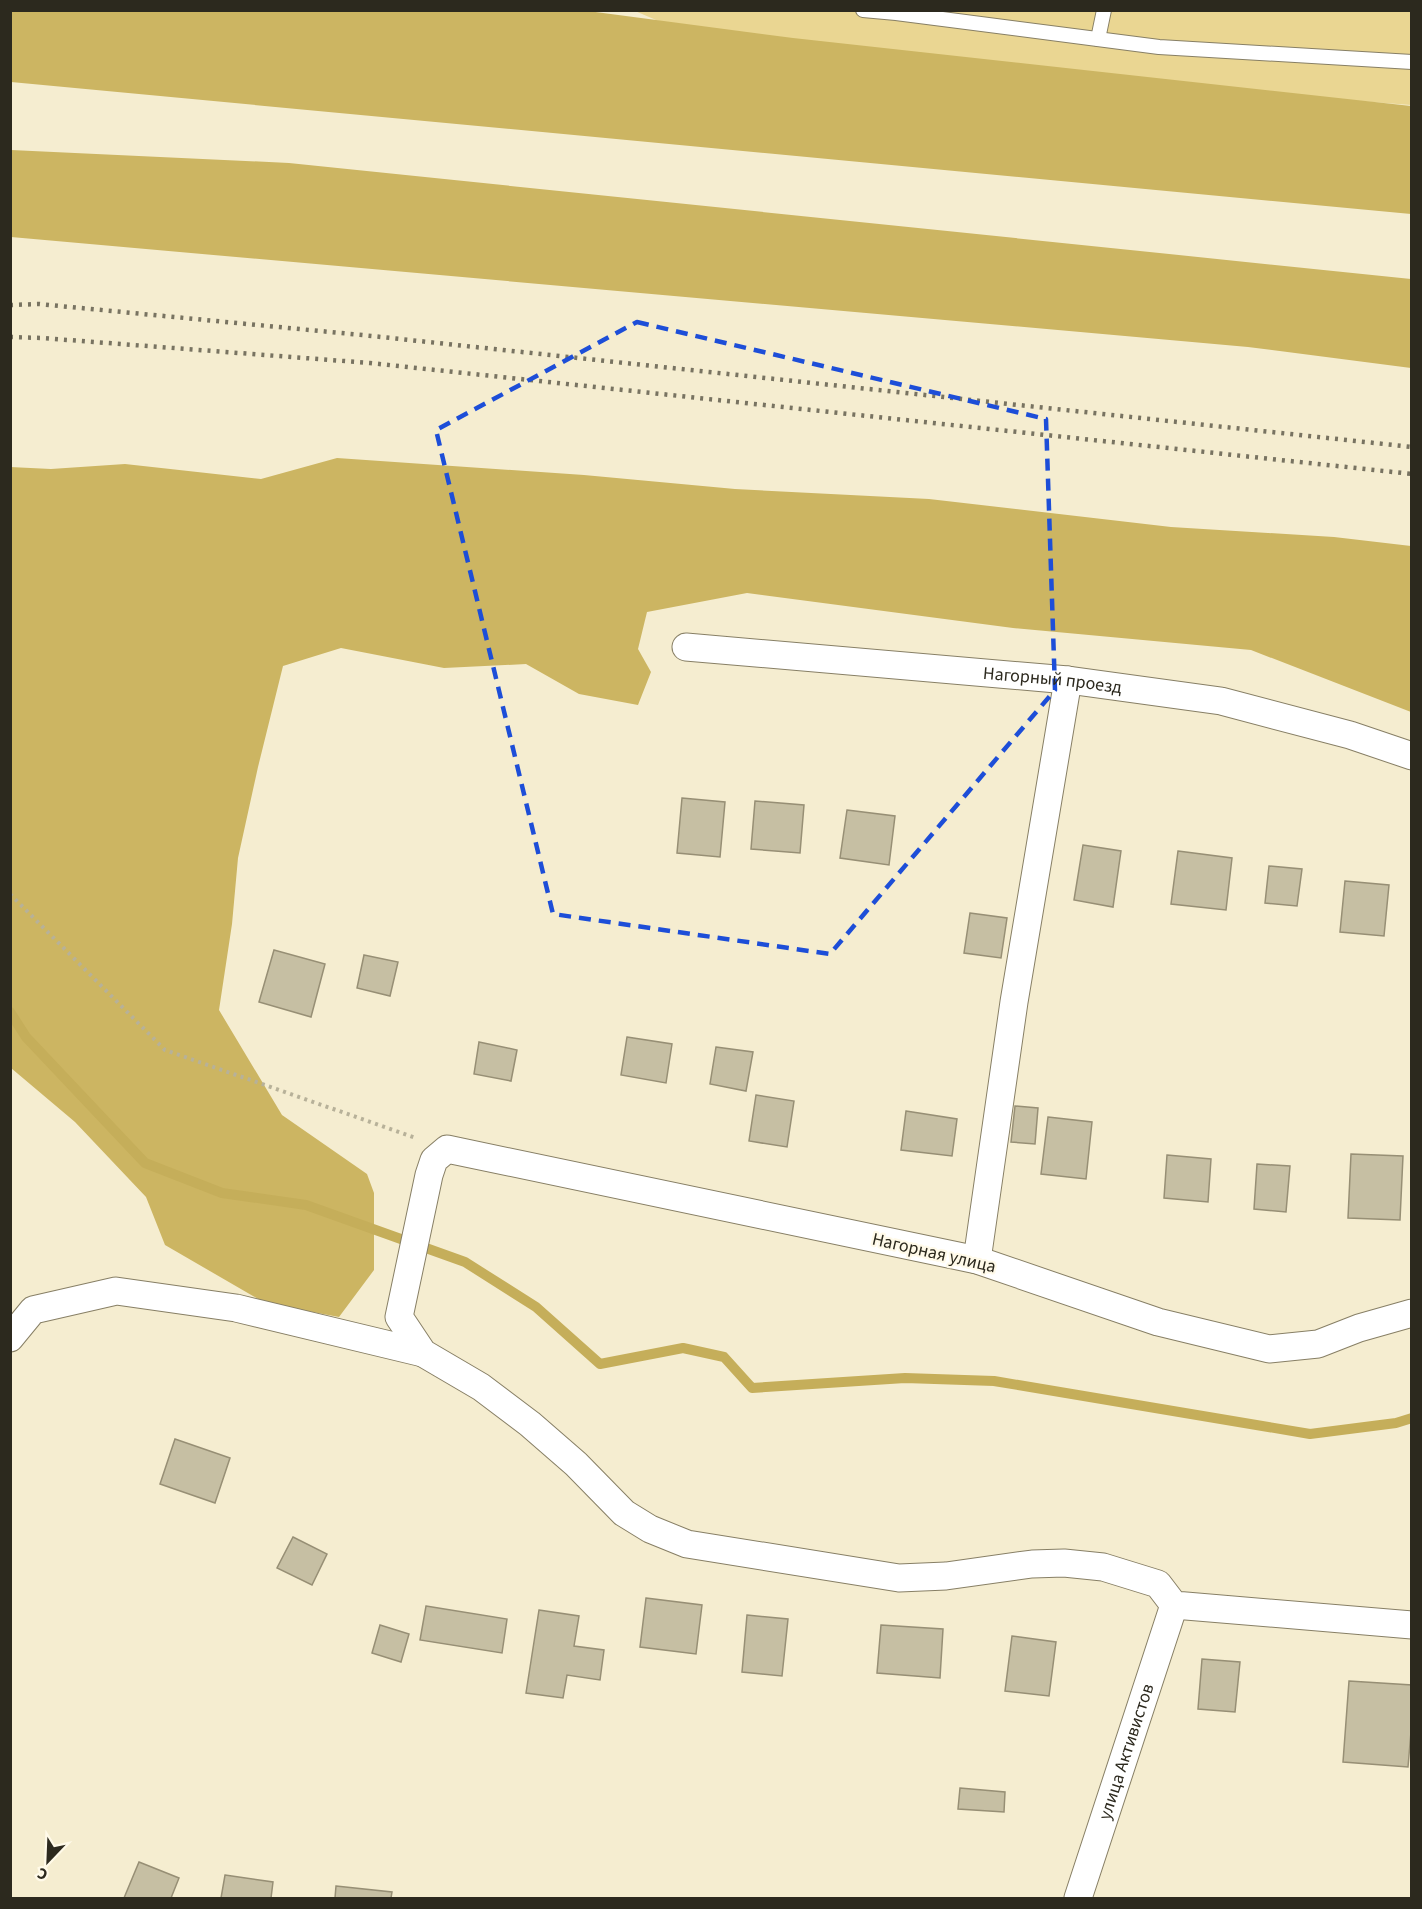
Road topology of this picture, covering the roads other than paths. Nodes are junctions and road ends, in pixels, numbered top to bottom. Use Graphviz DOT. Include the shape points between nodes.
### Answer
graph roads {
  1 [pos="863,10"];
  2 [pos="1104,10"];
  3 [pos="1098,39"];
  4 [pos="1412,62"];
  5 [pos="686,647"];
  6 [pos="1068,680"];
  7 [pos="1412,756"];
  8 [pos="976,1260"];
  9 [pos="1412,1313"];
  10 [pos="10,1338"];
  11 [pos="423,1353"];
  12 [pos="1174,1605"];
  13 [pos="1412,1625"];
  14 [pos="1078,1899"];
  1 -- 3 [label="lane"];
  2 -- 3 [label="lane"];
  3 -- 4 [label="lane" via="1159,47"];
  5 -- 6 [label="street, Нагорный проезд"];
  6 -- 7 [label="street, Нагорный проезд" via="1221,701 1350,735"];
  6 -- 8 [label="street"];
  8 -- 9 [label="street, Нагорная улица" via="1158,1322 1269,1349 1318,1344"];
  8 -- 11 [label="street, Нагорная улица" via="447,1149 434,1160 399,1317"];
  10 -- 11 [label="street" via="33,1310 116,1291 236,1308"];
  11 -- 12 [label="street" via="481,1387 530,1424 624,1513 687,1544 899,1578 1032,1564 1103,1567 1158,1584"];
  12 -- 13 [label="street"];
  12 -- 14 [label="street, улица Активистов"];
}
